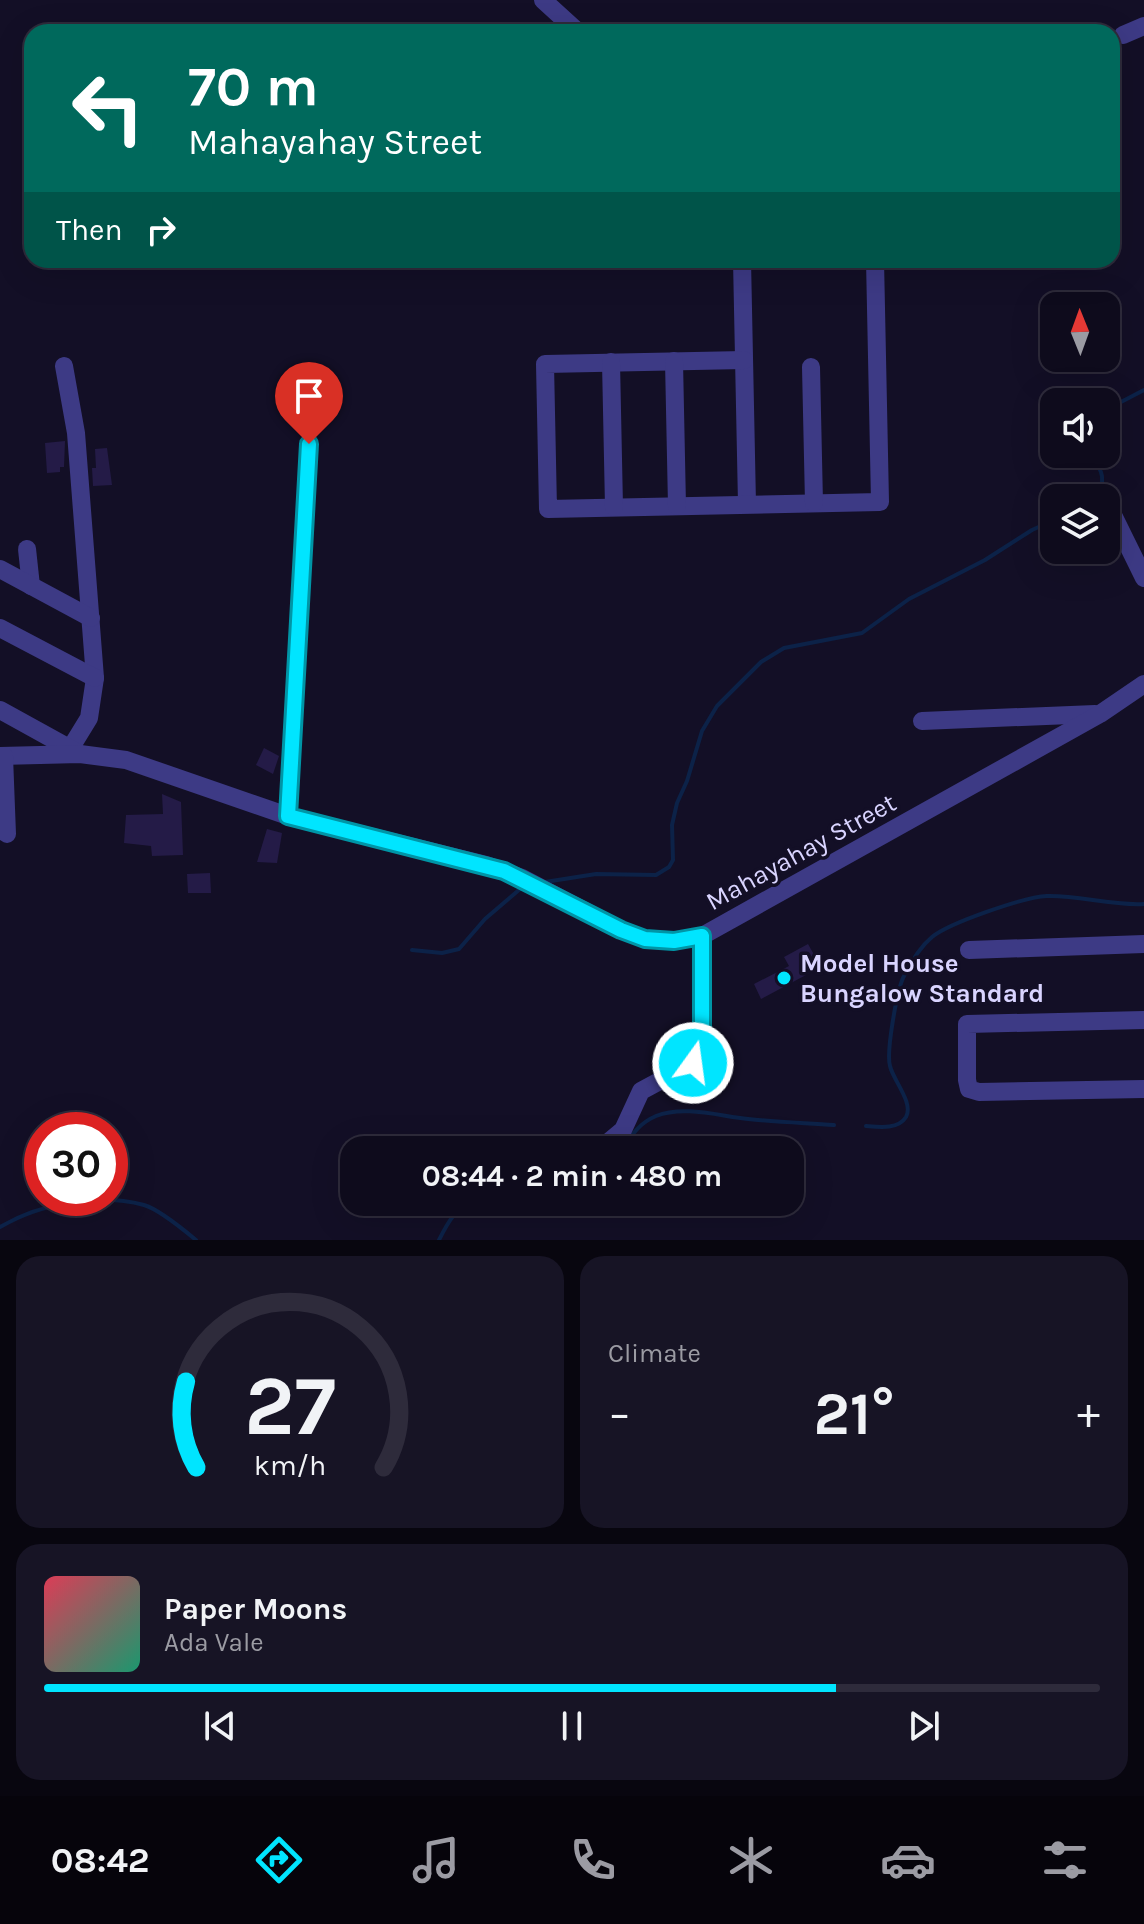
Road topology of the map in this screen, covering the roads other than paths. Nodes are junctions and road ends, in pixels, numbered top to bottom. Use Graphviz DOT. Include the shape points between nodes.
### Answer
graph roads {
  1 [pos="543,0"];
  2 [pos="569,24"];
  3 [pos="1144,26"];
  4 [pos="1123,35"];
  5 [pos="742,268"];
  6 [pos="875,268"];
  7 [pos="744,360"];
  8 [pos="674,361"];
  9 [pos="611,362"];
  10 [pos="64,366"];
  11 [pos="811,367"];
  12 [pos="309,444"];
  13 [pos="814,503"];
  14 [pos="747,504"];
  15 [pos="677,506"];
  16 [pos="614,507"];
  17 [pos="1120,529"];
  18 [pos="27,549"];
  19 [pos="0,569"];
  20 [pos="1144,578"];
  21 [pos="31,586"];
  22 [pos="91,618"];
  23 [pos="0,628"];
  24 [pos="95,678"];
  25 [pos="1144,684"];
  26 [pos="0,710"];
  27 [pos="1100,714"];
  28 [pos="922,721"];
  29 [pos="75,751"];
  30 [pos="2,756"];
  31 [pos="288,816"];
  32 [pos="7,834"];
  33 [pos="702,936"];
  34 [pos="1144,944"];
  35 [pos="969,950"];
  36 [pos="1144,1020"];
  37 [pos="1144,1089"];
  38 [pos="616,1136"];
  1 -- 2 [label="street"];
  3 -- 4 [label="street"];
  5 -- 7 [label="street"];
  6 -- 13 [label="street" via="880,502"];
  7 -- 8 [label="street"];
  7 -- 14 [label="street"];
  8 -- 9 [label="street"];
  8 -- 15 [label="street"];
  9 -- 16 [label="street"];
  9 -- 16 [label="street" via="545,364 548,509"];
  10 -- 22 [label="street" via="73,411"];
  11 -- 13 [label="street"];
  12 -- 31 [label="street"];
  13 -- 14 [label="street"];
  14 -- 15 [label="street"];
  15 -- 16 [label="street"];
  17 -- 20 [label="street"];
  18 -- 21 [label="street"];
  19 -- 21 [label="street"];
  21 -- 22 [label="street"];
  22 -- 24 [label="street"];
  23 -- 24 [label="street"];
  24 -- 29 [label="street" via="93,707"];
  25 -- 27 [label="street, Mahayahay Street"];
  26 -- 29 [label="street"];
  27 -- 28 [label="street"];
  27 -- 33 [label="street, Mahayahay Street"];
  29 -- 30 [label="street, Mahayahay Street"];
  29 -- 31 [label="street, Mahayahay Street" via="148,767"];
  30 -- 32 [label="street"];
  31 -- 33 [label="street, Mahayahay Street" via="504,871 645,939"];
  33 -- 38 [label="street" via="702,1054 641,1091"];
  34 -- 35 [label="street"];
  36 -- 37 [label="street" via="967,1024 967,1080 969,1089 979,1092"];
}
